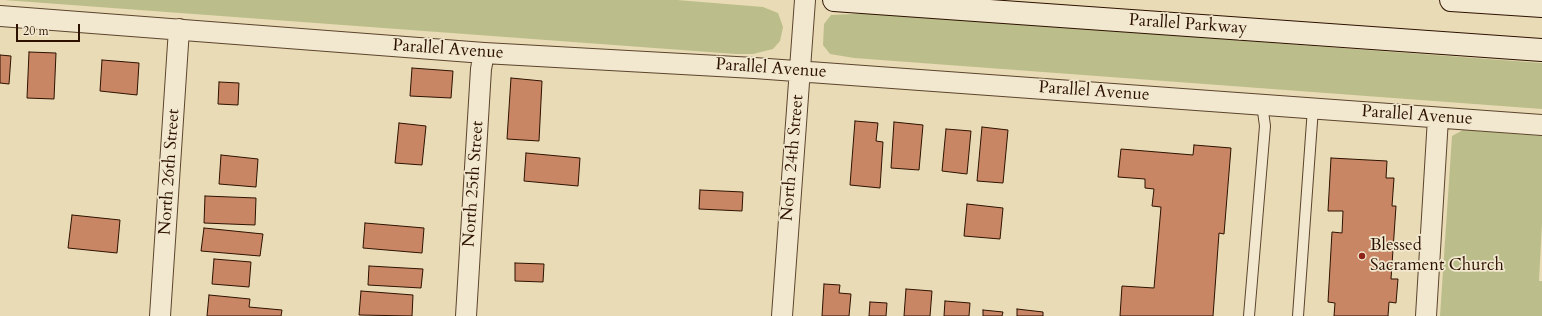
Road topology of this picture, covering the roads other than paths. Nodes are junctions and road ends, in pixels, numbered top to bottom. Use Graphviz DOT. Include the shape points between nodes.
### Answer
graph roads {
  1 [pos="805,0"];
  2 [pos="834,0"];
  3 [pos="1451,0"];
  4 [pos="1542,6"];
  5 [pos="0,16"];
  6 [pos="179,29"];
  7 [pos="1542,50"];
  8 [pos="484,53"];
  9 [pos="799,72"];
  10 [pos="1262,104"];
  11 [pos="1313,108"];
  12 [pos="1438,118"];
  13 [pos="1542,125"];
  14 [pos="160,316"];
  15 [pos="466,316"];
  16 [pos="782,316"];
  17 [pos="1249,316"];
  18 [pos="1298,316"];
  19 [pos="1426,316"];
  1 -- 9 [label="street, North 24th Street"];
  2 -- 7 [label="main road, Parallel Parkway"];
  3 -- 4 [label="main road"];
  5 -- 6 [label="street, Parallel Avenue"];
  6 -- 8 [label="street, Parallel Avenue"];
  6 -- 14 [label="street, North 26th Street"];
  8 -- 9 [label="street, Parallel Avenue"];
  8 -- 15 [label="street, North 25th Street"];
  9 -- 10 [label="street, Parallel Avenue"];
  9 -- 16 [label="street, North 24th Street"];
  10 -- 11 [label="street, Parallel Avenue"];
  10 -- 17 [label="lane" via="1265,126"];
  11 -- 12 [label="street, Parallel Avenue"];
  11 -- 18 [label="lane"];
  12 -- 13 [label="street, Parallel Avenue"];
  12 -- 19 [label="street"];
}
